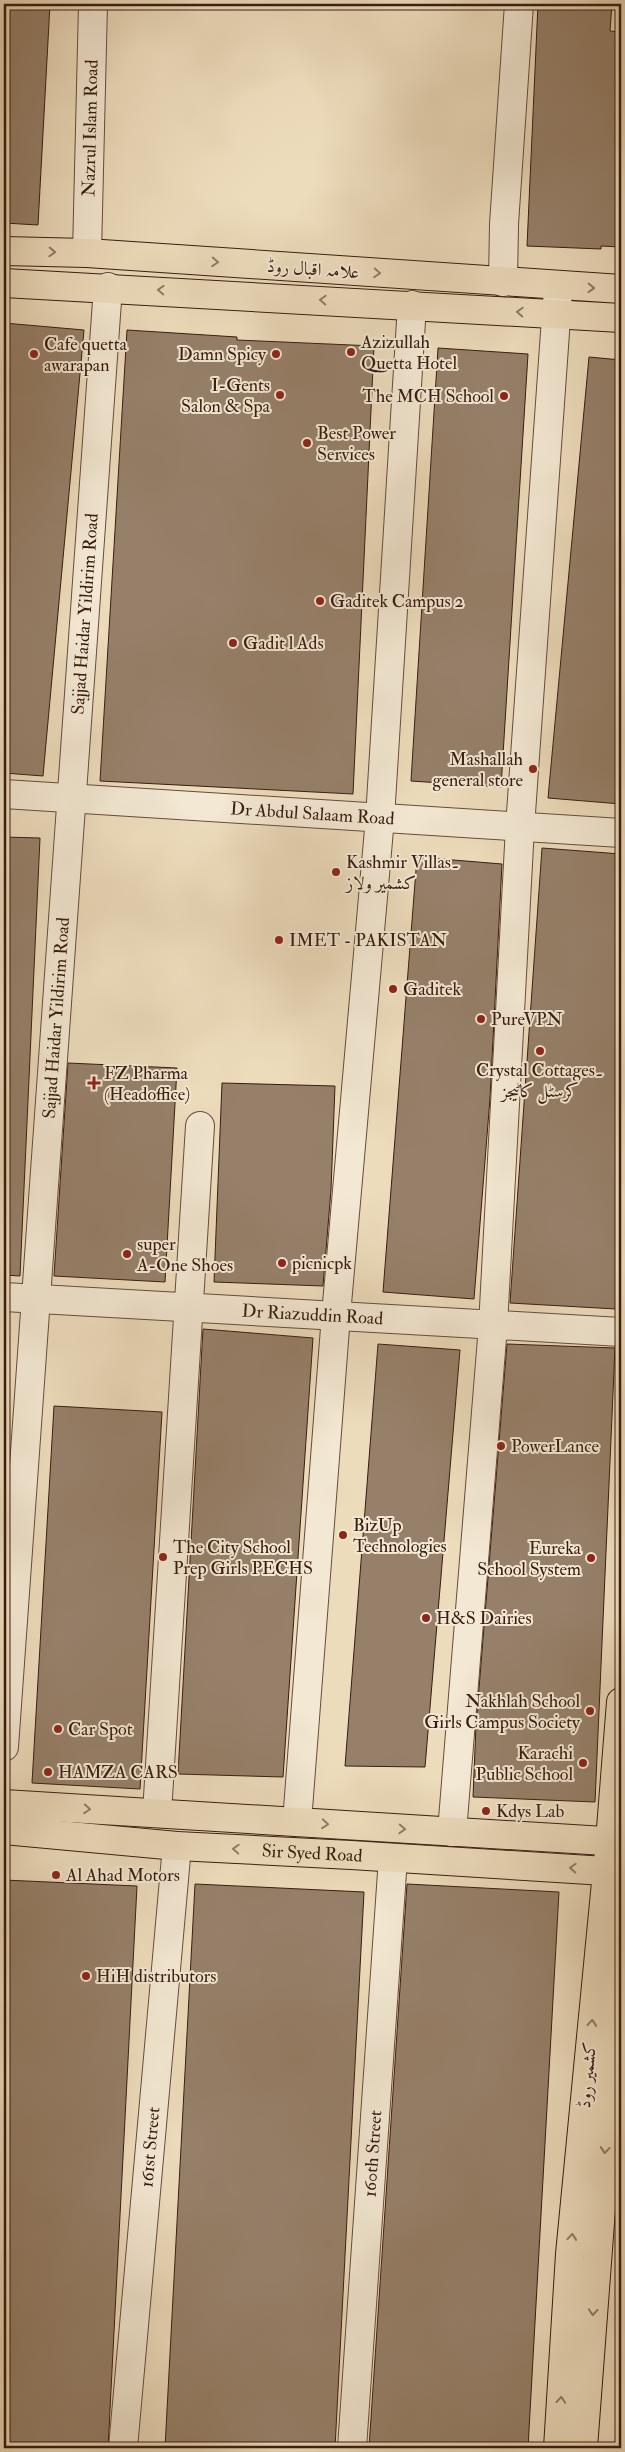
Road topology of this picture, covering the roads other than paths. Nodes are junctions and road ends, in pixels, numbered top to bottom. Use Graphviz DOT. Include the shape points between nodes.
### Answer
graph roads {
  1 [pos="93,4"];
  2 [pos="519,4"];
  3 [pos="4,251"];
  4 [pos="87,253"];
  5 [pos="503,282"];
  6 [pos="4,283"];
  7 [pos="108,287"];
  8 [pos="558,287"];
  9 [pos="621,289"];
  10 [pos="412,306"];
  11 [pos="557,314"];
  12 [pos="621,318"];
  13 [pos="4,794"];
  14 [pos="73,798"];
  15 [pos="380,818"];
  16 [pos="520,827"];
  17 [pos="621,834"];
  18 [pos="200,1126"];
  19 [pos="4,1297"];
  20 [pos="36,1300"];
  21 [pos="189,1307"];
  22 [pos="336,1315"];
  23 [pos="493,1326"];
  24 [pos="621,1332"];
  25 [pos="621,1702"];
  26 [pos="4,1747"];
  27 [pos="4,1804"];
  28 [pos="157,1813"];
  29 [pos="53,1820"];
  30 [pos="297,1822"];
  31 [pos="353,1827"];
  32 [pos="4,1830"];
  33 [pos="452,1832"];
  34 [pos="616,1842"];
  35 [pos="177,1846"];
  36 [pos="351,1854"];
  37 [pos="393,1858"];
  38 [pos="614,1871"];
  39 [pos="621,1944"];
  40 [pos="123,2448"];
  41 [pos="352,2448"];
  42 [pos="558,2448"];
  43 [pos="583,2448"];
  1 -- 4 [label="street, Nazrul Islam Road"];
  2 -- 5 [label="street"];
  3 -- 4 [label="main road, علامہ اقبال روڈ, one-way"];
  4 -- 5 [label="main road, علامہ اقبال روڈ, one-way"];
  5 -- 8 [label="main road, علامہ اقبال روڈ"];
  6 -- 7 [label="main road, علامہ اقبال روڈ"];
  10 -- 7 [label="main road, علامہ اقبال روڈ, one-way"];
  7 -- 14 [label="street, Sajjad Haidar Yildirim Road"];
  8 -- 9 [label="main road, علامہ اقبال روڈ, one-way"];
  8 -- 11 [label="street"];
  11 -- 10 [label="main road, علامہ اقبال روڈ, one-way"];
  10 -- 15 [label="street"];
  11 -- 12 [label="main road, علامہ اقبال روڈ"];
  11 -- 16 [label="street"];
  13 -- 14 [label="street, Dr Abdul Salaam Road"];
  14 -- 15 [label="street, Dr Abdul Salaam Road"];
  14 -- 20 [label="street, Sajjad Haidar Yildirim Road"];
  15 -- 16 [label="street, Dr Abdul Salaam Road"];
  15 -- 22 [label="street"];
  16 -- 17 [label="street, Dr Abdul Salaam Road"];
  16 -- 23 [label="street"];
  18 -- 21 [label="street"];
  19 -- 20 [label="street, Dr Riazuddin Road"];
  20 -- 21 [label="street, Dr Riazuddin Road"];
  20 -- 26 [label="street, Sajjad Haidar Yildirim Road"];
  21 -- 22 [label="street, Dr Riazuddin Road"];
  21 -- 28 [label="street"];
  22 -- 23 [label="street, Dr Riazuddin Road"];
  22 -- 30 [label="street"];
  23 -- 24 [label="street, Dr Riazuddin Road"];
  23 -- 33 [label="street"];
  25 -- 34 [label="main road, کشمیر روڈ"];
  27 -- 29 [label="main road, Sir Syed Road"];
  29 -- 28 [label="main road, Sir Syed Road, one-way"];
  28 -- 30 [label="main road, Sir Syed Road"];
  29 -- 32 [label="main road, Sir Syed Road"];
  29 -- 35 [label="main road, Sir Syed Road"];
  30 -- 31 [label="main road, Sir Syed Road, one-way"];
  31 -- 33 [label="main road, Sir Syed Road, one-way"];
  31 -- 36 [label="main road"];
  33 -- 34 [label="main road, Sir Syed Road"];
  34 -- 38 [label="main road, کشمیر روڈ"];
  36 -- 35 [label="main road, Sir Syed Road, one-way"];
  35 -- 40 [label="street, 161st Street"];
  36 -- 37 [label="main road, Sir Syed Road"];
  38 -- 37 [label="main road, Sir Syed Road, one-way"];
  37 -- 41 [label="street, 160th Street"];
  42 -- 38 [label="main road, کشمیر روڈ, one-way" via="570,2254"];
  39 -- 43 [label="main road, کشمیر روڈ, one-way"];
}
